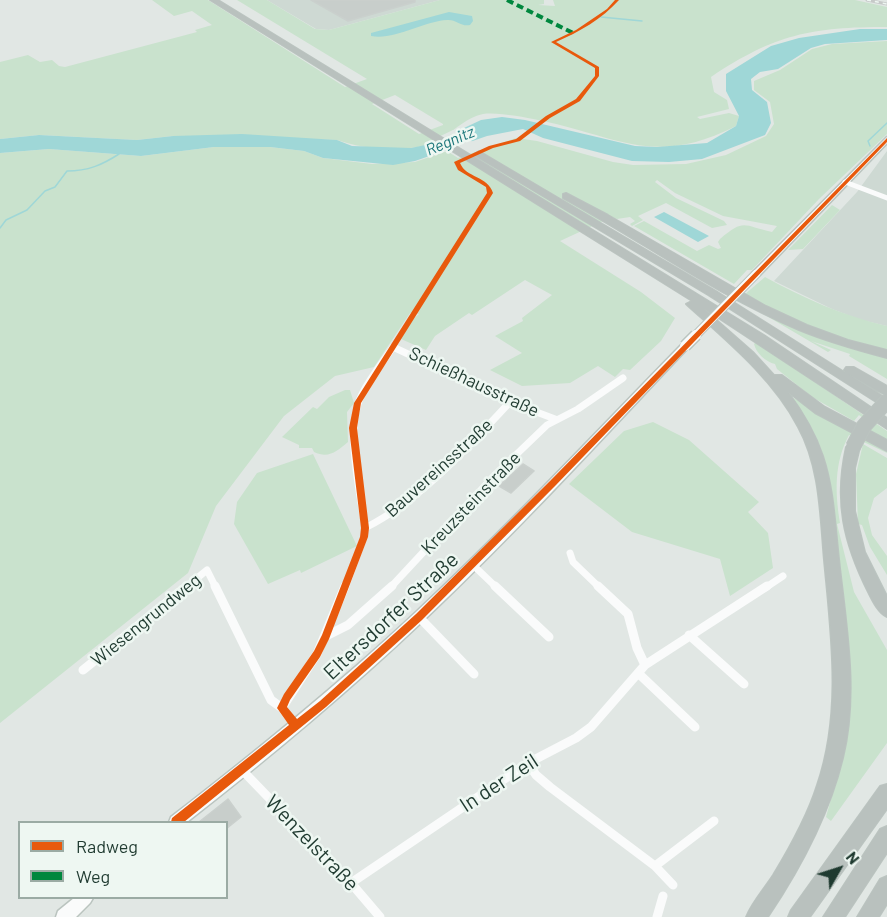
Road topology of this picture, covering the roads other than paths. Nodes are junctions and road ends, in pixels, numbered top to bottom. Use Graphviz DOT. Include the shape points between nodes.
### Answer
graph roads {
  1 [pos="213,0"];
  2 [pos="227,0"];
  3 [pos="887,139"];
  4 [pos="485,158"];
  5 [pos="845,182"];
  6 [pos="887,198"];
  7 [pos="563,200"];
  8 [pos="611,235"];
  9 [pos="742,349"];
  10 [pos="887,354"];
  11 [pos="623,378"];
  12 [pos="887,392"];
  13 [pos="510,402"];
  14 [pos="887,403"];
  15 [pos="555,419"];
  16 [pos="887,424"];
  17 [pos="887,446"];
  18 [pos="365,528"];
  19 [pos="570,553"];
  20 [pos="473,565"];
  21 [pos="783,576"];
  22 [pos="887,610"];
  23 [pos="419,617"];
  24 [pos="689,634"];
  25 [pos="326,636"];
  26 [pos="549,637"];
  27 [pos="645,665"];
  28 [pos="83,670"];
  29 [pos="638,673"];
  30 [pos="474,674"];
  31 [pos="744,684"];
  32 [pos="282,708"];
  33 [pos="296,726"];
  34 [pos="695,727"];
  35 [pos="528,763"];
  36 [pos="242,770"];
  37 [pos="887,794"];
  38 [pos="177,821"];
  39 [pos="714,821"];
  40 [pos="887,836"];
  41 [pos="655,866"];
  42 [pos="351,883"];
  43 [pos="673,885"];
  44 [pos="887,886"];
  45 [pos="663,896"];
  46 [pos="83,899"];
  47 [pos="64,917"];
  48 [pos="380,917"];
  49 [pos="657,917"];
  50 [pos="756,917"];
  51 [pos="798,917"];
  52 [pos="833,917"];
  53 [pos="867,917"];
  1 -- 8 [label="highway" via="547,207"];
  2 -- 4 [label="highway"];
  3 -- 5 [label="street, Eltersdorfer Straße"];
  4 -- 7 [label="highway"];
  4 -- 7 [label="highway"];
  5 -- 6 [label="street"];
  5 -- 20 [label="street, Eltersdorfer Straße, bridge"];
  7 -- 8 [label="highway"];
  8 -- 9 [label="highway"];
  8 -- 10 [label="highway" via="785,320 846,344"];
  8 -- 12 [label="highway" via="685,270"];
  8 -- 14 [label="highway"];
  8 -- 16 [label="highway"];
  9 -- 17 [label="highway" via="820,410"];
  9 -- 50 [label="highway" via="790,404 812,442 824,491 842,688 837,742 823,797 793,863"];
  11 -- 15 [label="street, Kreuzsteinstraße" via="578,409"];
  13 -- 15 [label="street, Schießhausstraße"];
  13 -- 18 [label="street, Bauvereinsstraße" via="414,494"];
  13 -- 18 [label="street, Schießhausstraße" via="393,347 362,394 356,411 354,439"];
  14 -- 22 [label="highway, bridge" via="864,426 853,447 846,479 848,515 859,557"];
  15 -- 25 [label="street, Kreuzsteinstraße" via="495,475 395,583 348,625"];
  18 -- 25 [label="street"];
  19 -- 27 [label="street" via="573,562 628,614"];
  20 -- 23 [label="street, Eltersdorfer Straße"];
  20 -- 26 [label="street, Eltersdorfer Straße"];
  21 -- 24 [label="street, In der Zeil"];
  23 -- 30 [label="street, Eltersdorfer Straße"];
  23 -- 33 [label="street, Eltersdorfer Straße"];
  24 -- 27 [label="street, In der Zeil"];
  24 -- 31 [label="street"];
  25 -- 32 [label="street"];
  27 -- 29 [label="street, In der Zeil"];
  28 -- 32 [label="street, Wiesengrundweg" via="207,570 271,700"];
  29 -- 34 [label="street"];
  29 -- 35 [label="street, In der Zeil" via="591,727"];
  32 -- 33 [label="street, Wiesengrundweg"];
  33 -- 36 [label="street, Eltersdorfer Straße"];
  35 -- 41 [label="street" via="536,776"];
  35 -- 42 [label="street, In der Zeil"];
  36 -- 38 [label="street, Eltersdorfer Straße"];
  36 -- 42 [label="street, Wenzelstraße"];
  37 -- 51 [label="highway"];
  39 -- 41 [label="street"];
  40 -- 52 [label="highway"];
  41 -- 43 [label="street"];
  42 -- 48 [label="street, Wenzelstraße"];
  44 -- 53 [label="highway"];
  45 -- 49 [label="street"];
  46 -- 47 [label="street"];
}
